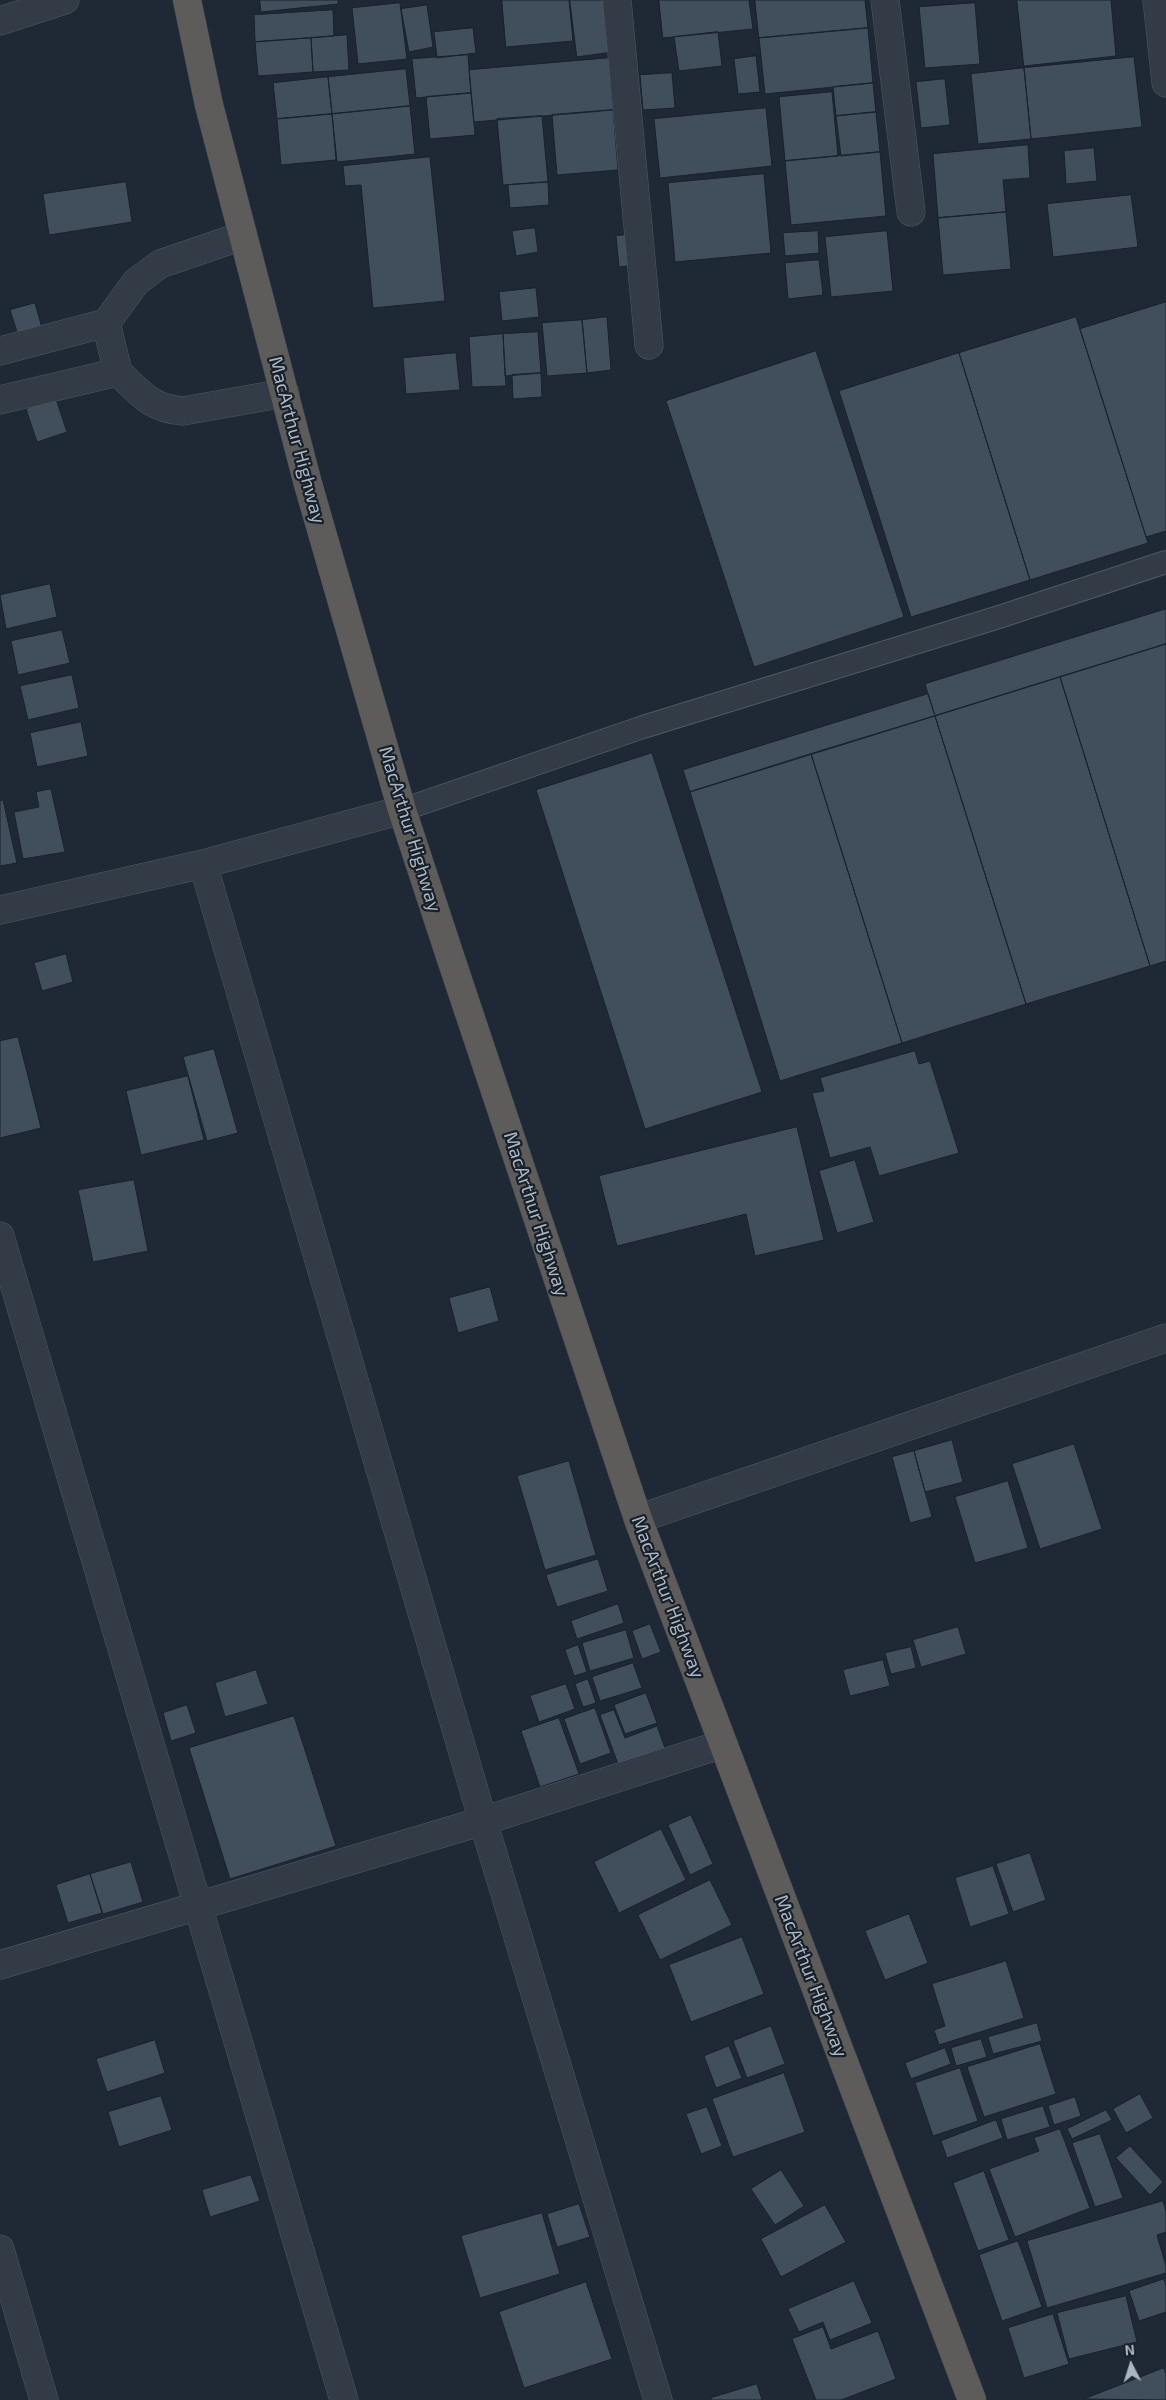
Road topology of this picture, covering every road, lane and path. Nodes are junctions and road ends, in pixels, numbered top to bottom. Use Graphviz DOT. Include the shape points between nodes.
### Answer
graph roads {
  1 [pos="65,0"];
  2 [pos="187,0"];
  3 [pos="617,0"];
  4 [pos="885,0"];
  5 [pos="1157,0"];
  6 [pos="0,21"];
  7 [pos="1166,83"];
  8 [pos="911,212"];
  9 [pos="242,236"];
  10 [pos="106,323"];
  11 [pos="650,345"];
  12 [pos="0,350"];
  13 [pos="118,372"];
  14 [pos="285,393"];
  15 [pos="0,400"];
  16 [pos="1166,562"];
  17 [pos="402,810"];
  18 [pos="203,864"];
  19 [pos="0,910"];
  20 [pos="0,1236"];
  21 [pos="1166,1338"];
  22 [pos="638,1519"];
  23 [pos="723,1744"];
  24 [pos="483,1821"];
  25 [pos="199,1906"];
  26 [pos="0,1965"];
  27 [pos="0,2249"];
  28 [pos="44,2400"];
  29 [pos="344,2400"];
  30 [pos="658,2400"];
  31 [pos="972,2400"];
  1 -- 6 [label="street"];
  2 -- 9 [label="highway, MacArthur Highway"];
  3 -- 11 [label="street"];
  4 -- 8 [label="street"];
  5 -- 7 [label="street"];
  9 -- 10 [label="street" via="148,271"];
  9 -- 14 [label="highway, MacArthur Highway"];
  10 -- 12 [label="street"];
  10 -- 13 [label="street"];
  13 -- 14 [label="street" via="150,402 167,410 183,411"];
  13 -- 15 [label="street"];
  14 -- 17 [label="highway, MacArthur Highway"];
  16 -- 17 [label="lane" via="643,727"];
  17 -- 18 [label="street"];
  17 -- 22 [label="highway, MacArthur Highway"];
  18 -- 19 [label="street"];
  18 -- 24 [label="street"];
  20 -- 25 [label="street"];
  21 -- 22 [label="street"];
  22 -- 23 [label="highway, MacArthur Highway"];
  23 -- 24 [label="street"];
  23 -- 31 [label="highway, MacArthur Highway"];
  24 -- 25 [label="street"];
  24 -- 30 [label="street"];
  25 -- 26 [label="street"];
  25 -- 29 [label="street"];
  27 -- 28 [label="street"];
}
